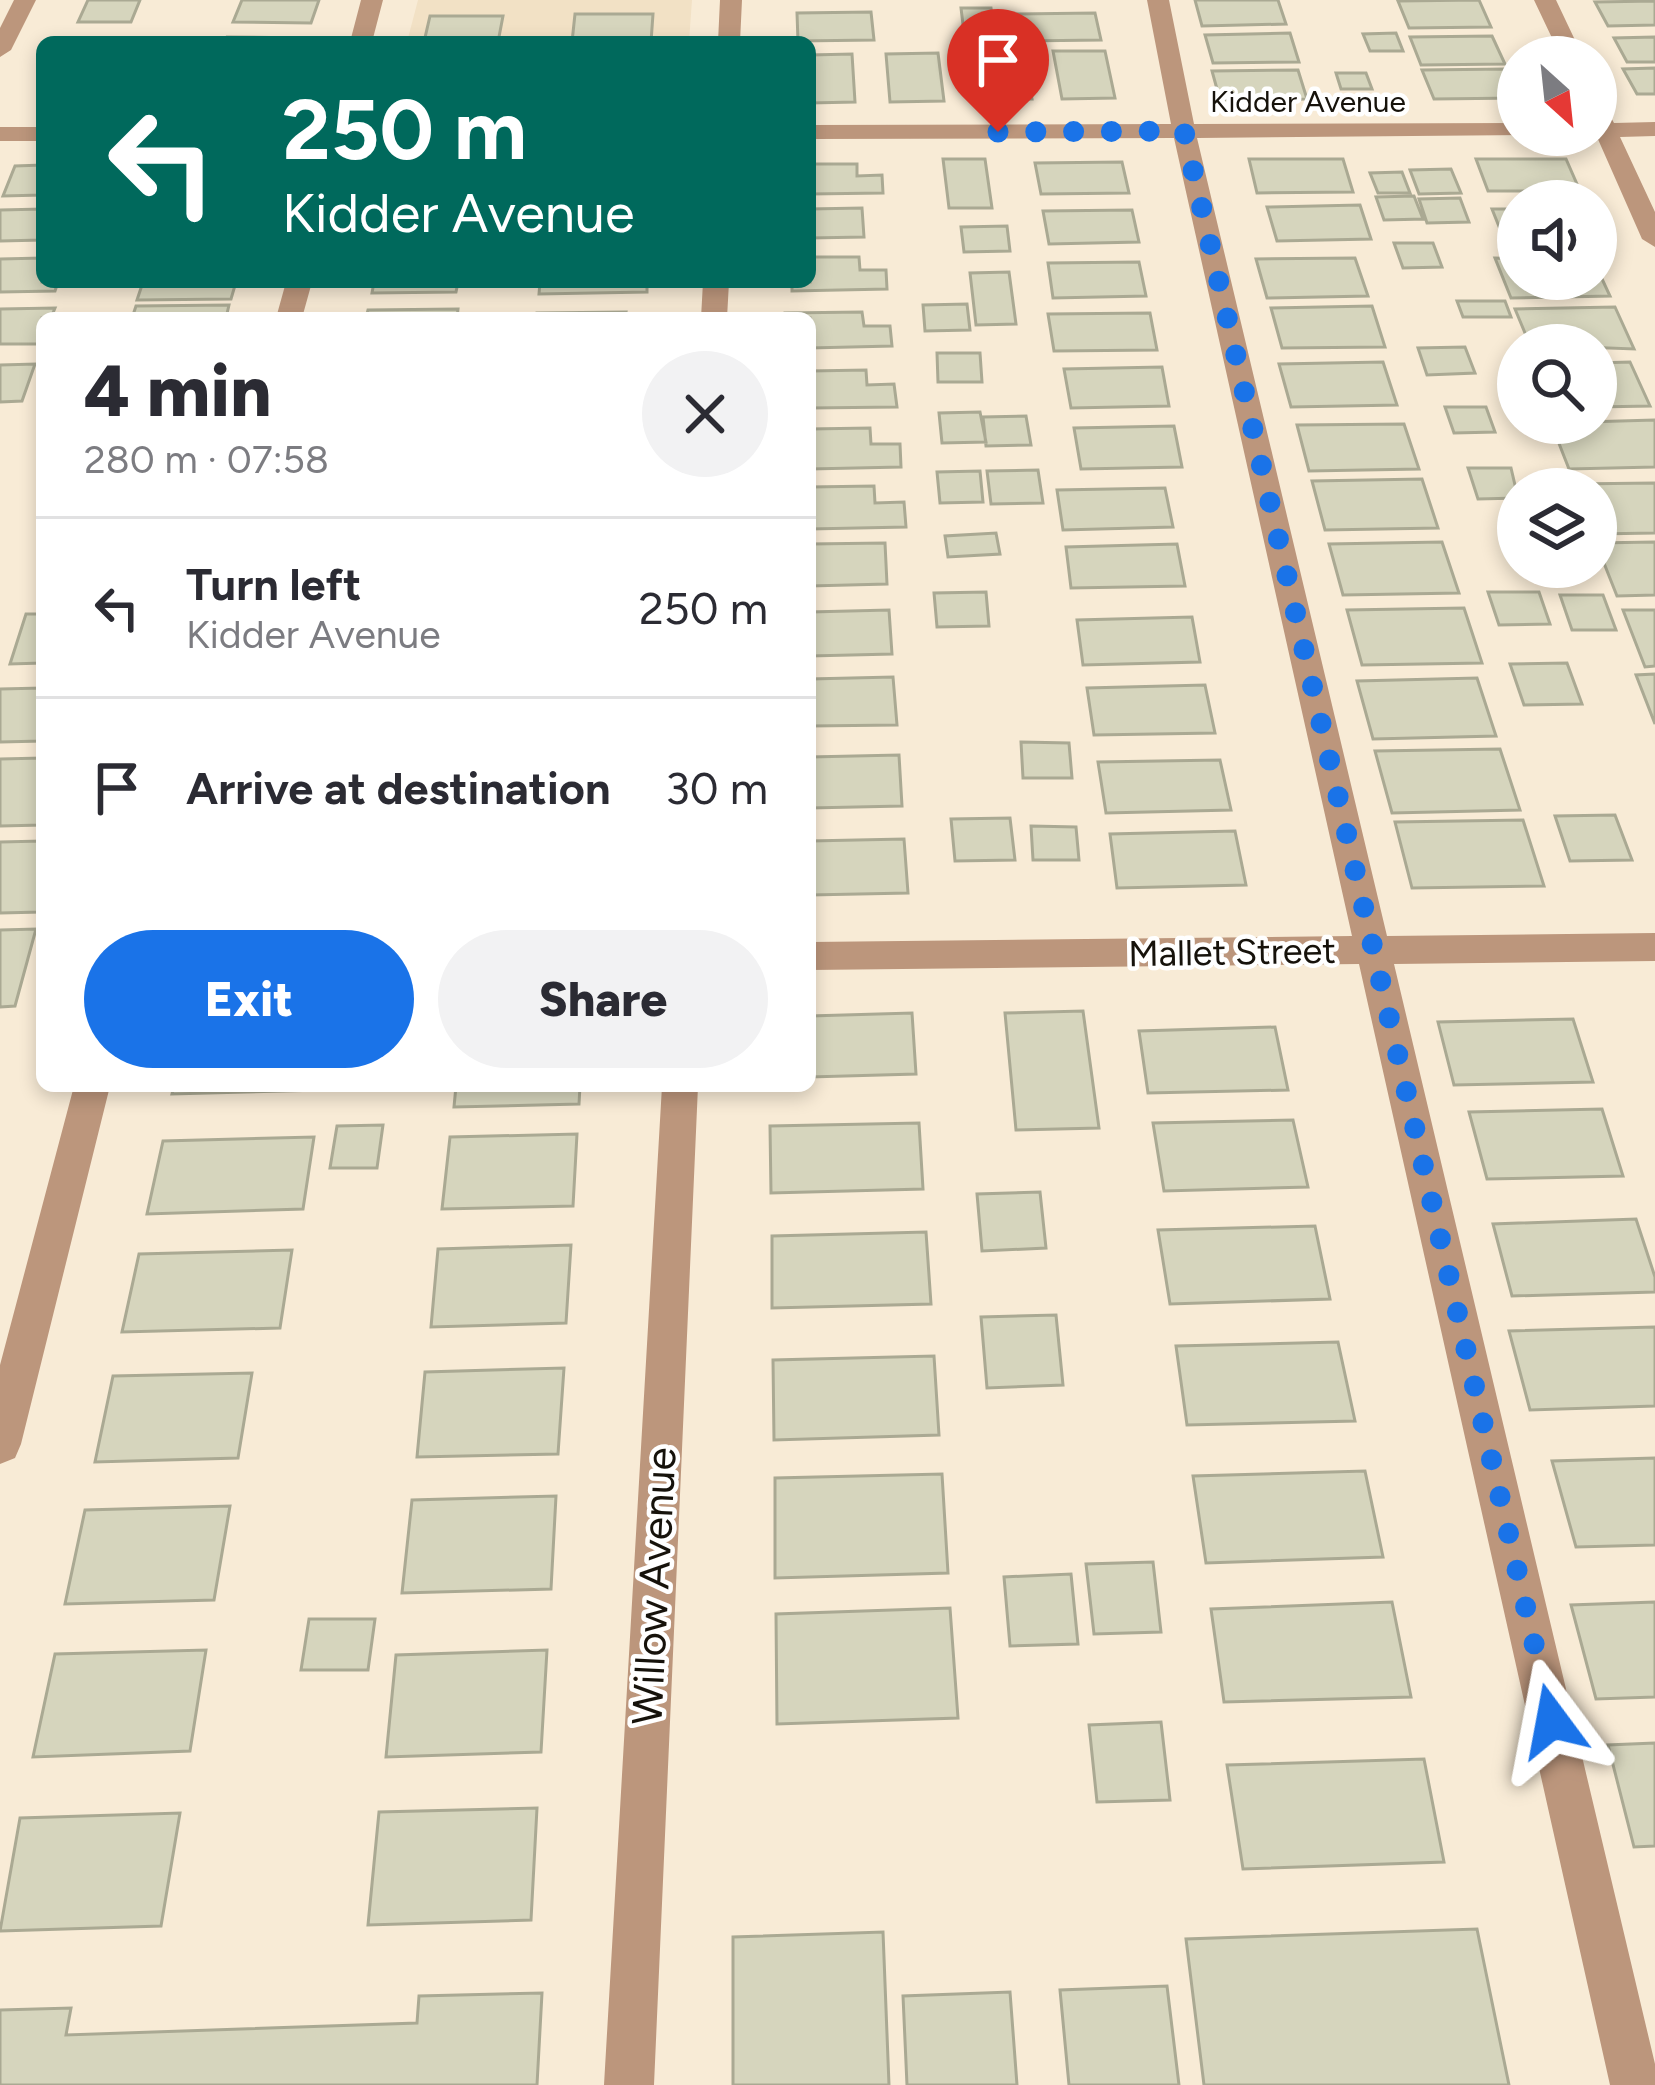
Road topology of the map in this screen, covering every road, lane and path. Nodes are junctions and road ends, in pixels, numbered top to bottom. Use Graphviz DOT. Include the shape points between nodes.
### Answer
graph roads {
  1 [pos="25,0"];
  2 [pos="372,0"];
  3 [pos="731,0"];
  4 [pos="1158,0"];
  5 [pos="1545,0"];
  6 [pos="363,36"];
  7 [pos="729,36"];
  8 [pos="1561,36"];
  9 [pos="0,50"];
  10 [pos="1617,125"];
  11 [pos="1655,129"];
  12 [pos="1497,130"];
  13 [pos="1184,131"];
  14 [pos="816,132"];
  15 [pos="0,134"];
  16 [pos="36,134"];
  17 [pos="1615,156"];
  18 [pos="1655,238"];
  19 [pos="1655,947"];
  20 [pos="1376,950"];
  21 [pos="816,956"];
  22 [pos="90,1092"];
  23 [pos="680,1092"];
  24 [pos="0,1444"];
  25 [pos="629,2085"];
  26 [pos="1635,2085"];
  1 -- 9 [label="street"];
  2 -- 6 [label="street"];
  3 -- 7 [label="street"];
  4 -- 13 [label="street"];
  5 -- 8 [label="street"];
  10 -- 11 [label="street"];
  12 -- 13 [label="street, Kidder Avenue"];
  13 -- 14 [label="street, Kidder Avenue"];
  13 -- 20 [label="street"];
  15 -- 16 [label="street"];
  17 -- 18 [label="street"];
  19 -- 20 [label="street, Mallet Street"];
  20 -- 21 [label="street, Mallet Street"];
  20 -- 26 [label="street"];
  22 -- 24 [label="street"];
  23 -- 25 [label="street, Willow Avenue"];
}
